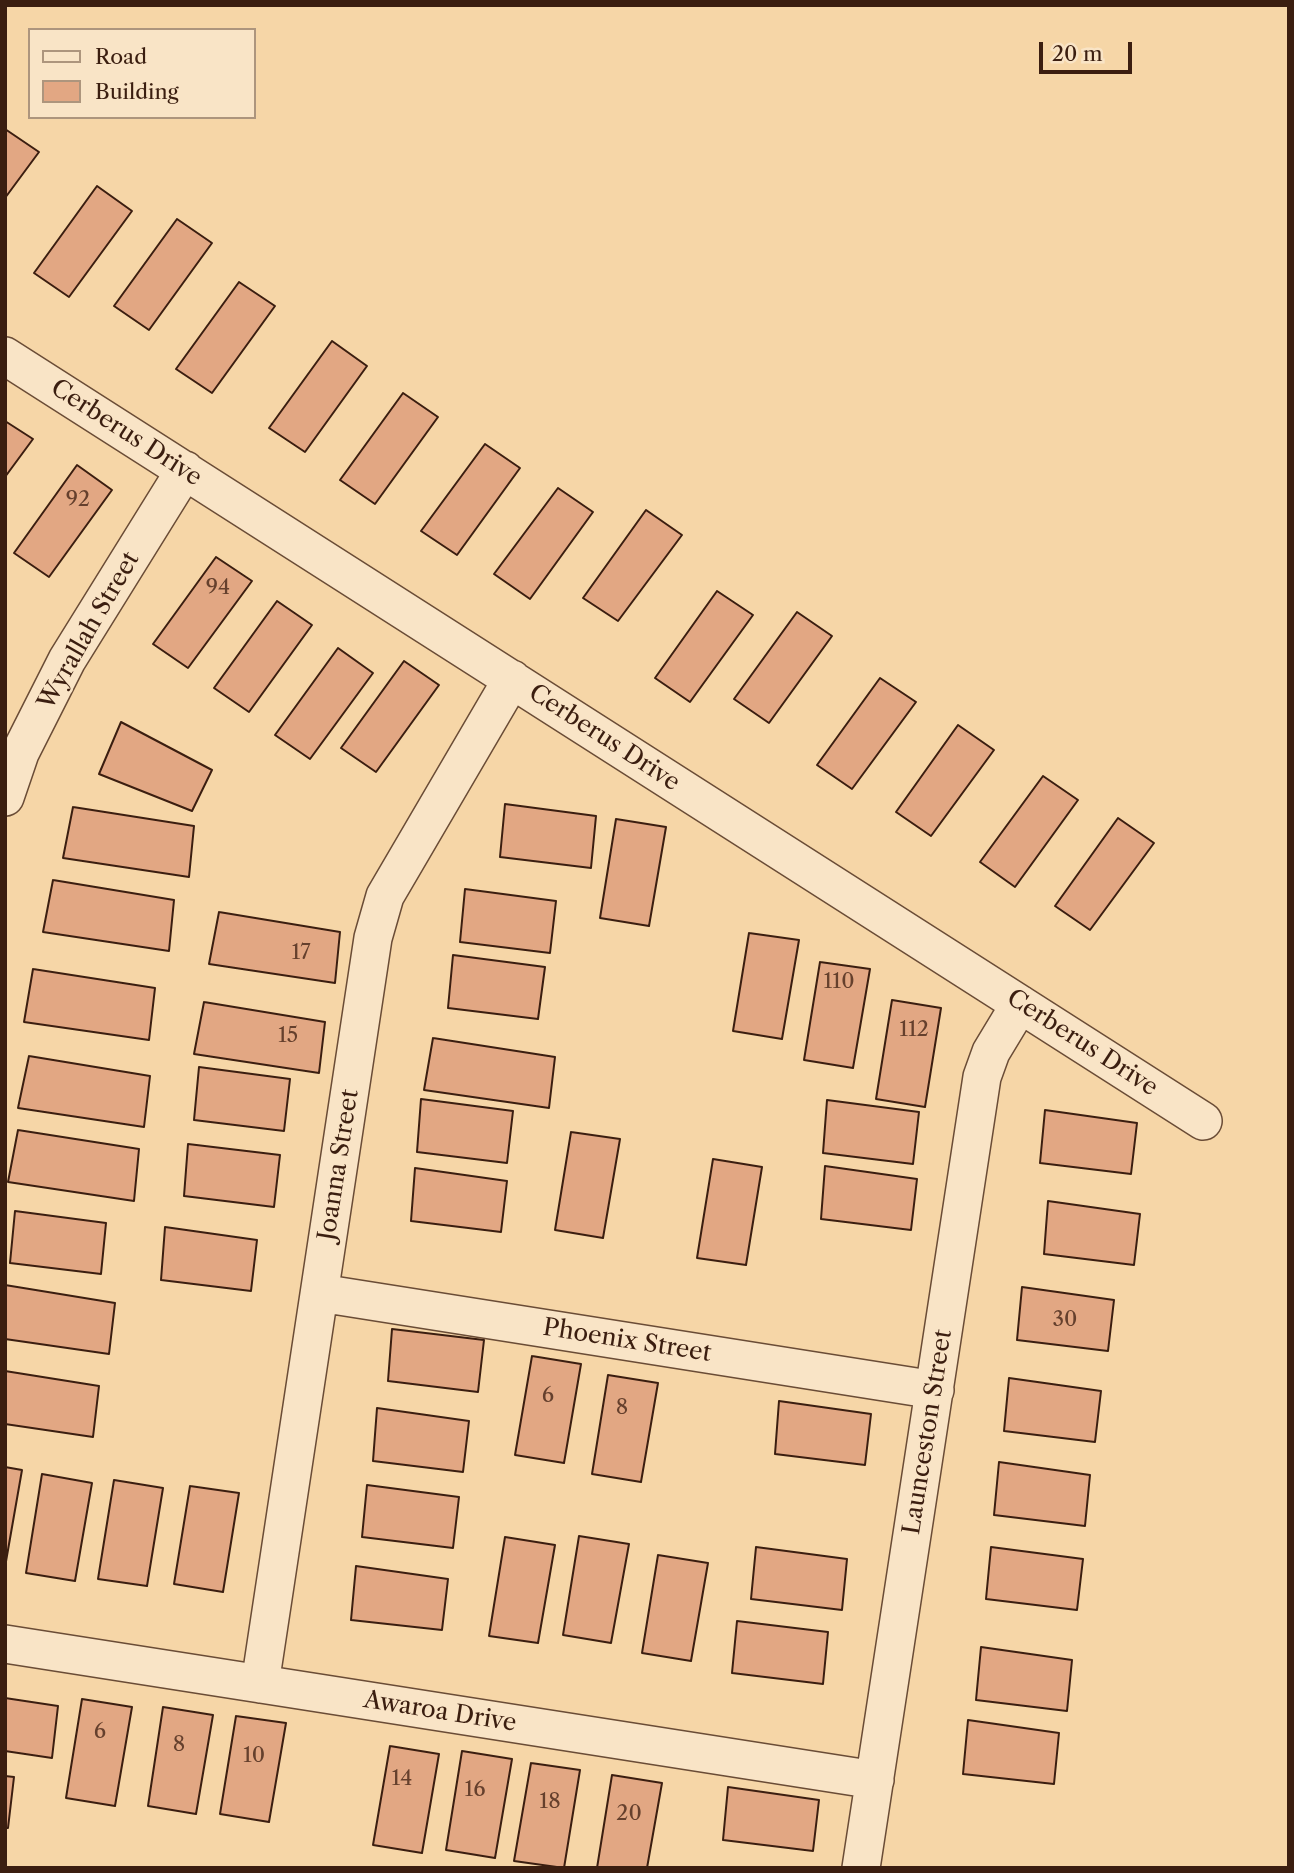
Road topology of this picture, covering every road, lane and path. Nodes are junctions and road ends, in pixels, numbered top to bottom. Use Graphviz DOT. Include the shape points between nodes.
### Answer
graph roads {
  1 [pos="5,356"];
  2 [pos="185,470"];
  3 [pos="512,679"];
  4 [pos="5,797"];
  5 [pos="1020,1004"];
  6 [pos="1203,1121"];
  7 [pos="320,1293"];
  8 [pos="935,1390"];
  9 [pos="5,1644"];
  10 [pos="260,1684"];
  11 [pos="875,1780"];
  12 [pos="861,1868"];
  1 -- 2 [label="street, Cerberus Drive"];
  2 -- 3 [label="street, Cerberus Drive"];
  2 -- 4 [label="street, Wyrallah Street" via="67,660 20,753"];
  3 -- 5 [label="street, Cerberus Drive"];
  3 -- 7 [label="street, Joanna Street" via="385,897 373,938"];
  5 -- 6 [label="street, Cerberus Drive"];
  5 -- 8 [label="street, Launceston Street" via="991,1052 982,1077"];
  7 -- 8 [label="street, Phoenix Street"];
  7 -- 10 [label="street, Joanna Street"];
  8 -- 11 [label="street, Launceston Street"];
  9 -- 10 [label="street, Awaroa Drive"];
  10 -- 11 [label="street, Awaroa Drive"];
  11 -- 12 [label="street, Launceston Street"];
}
